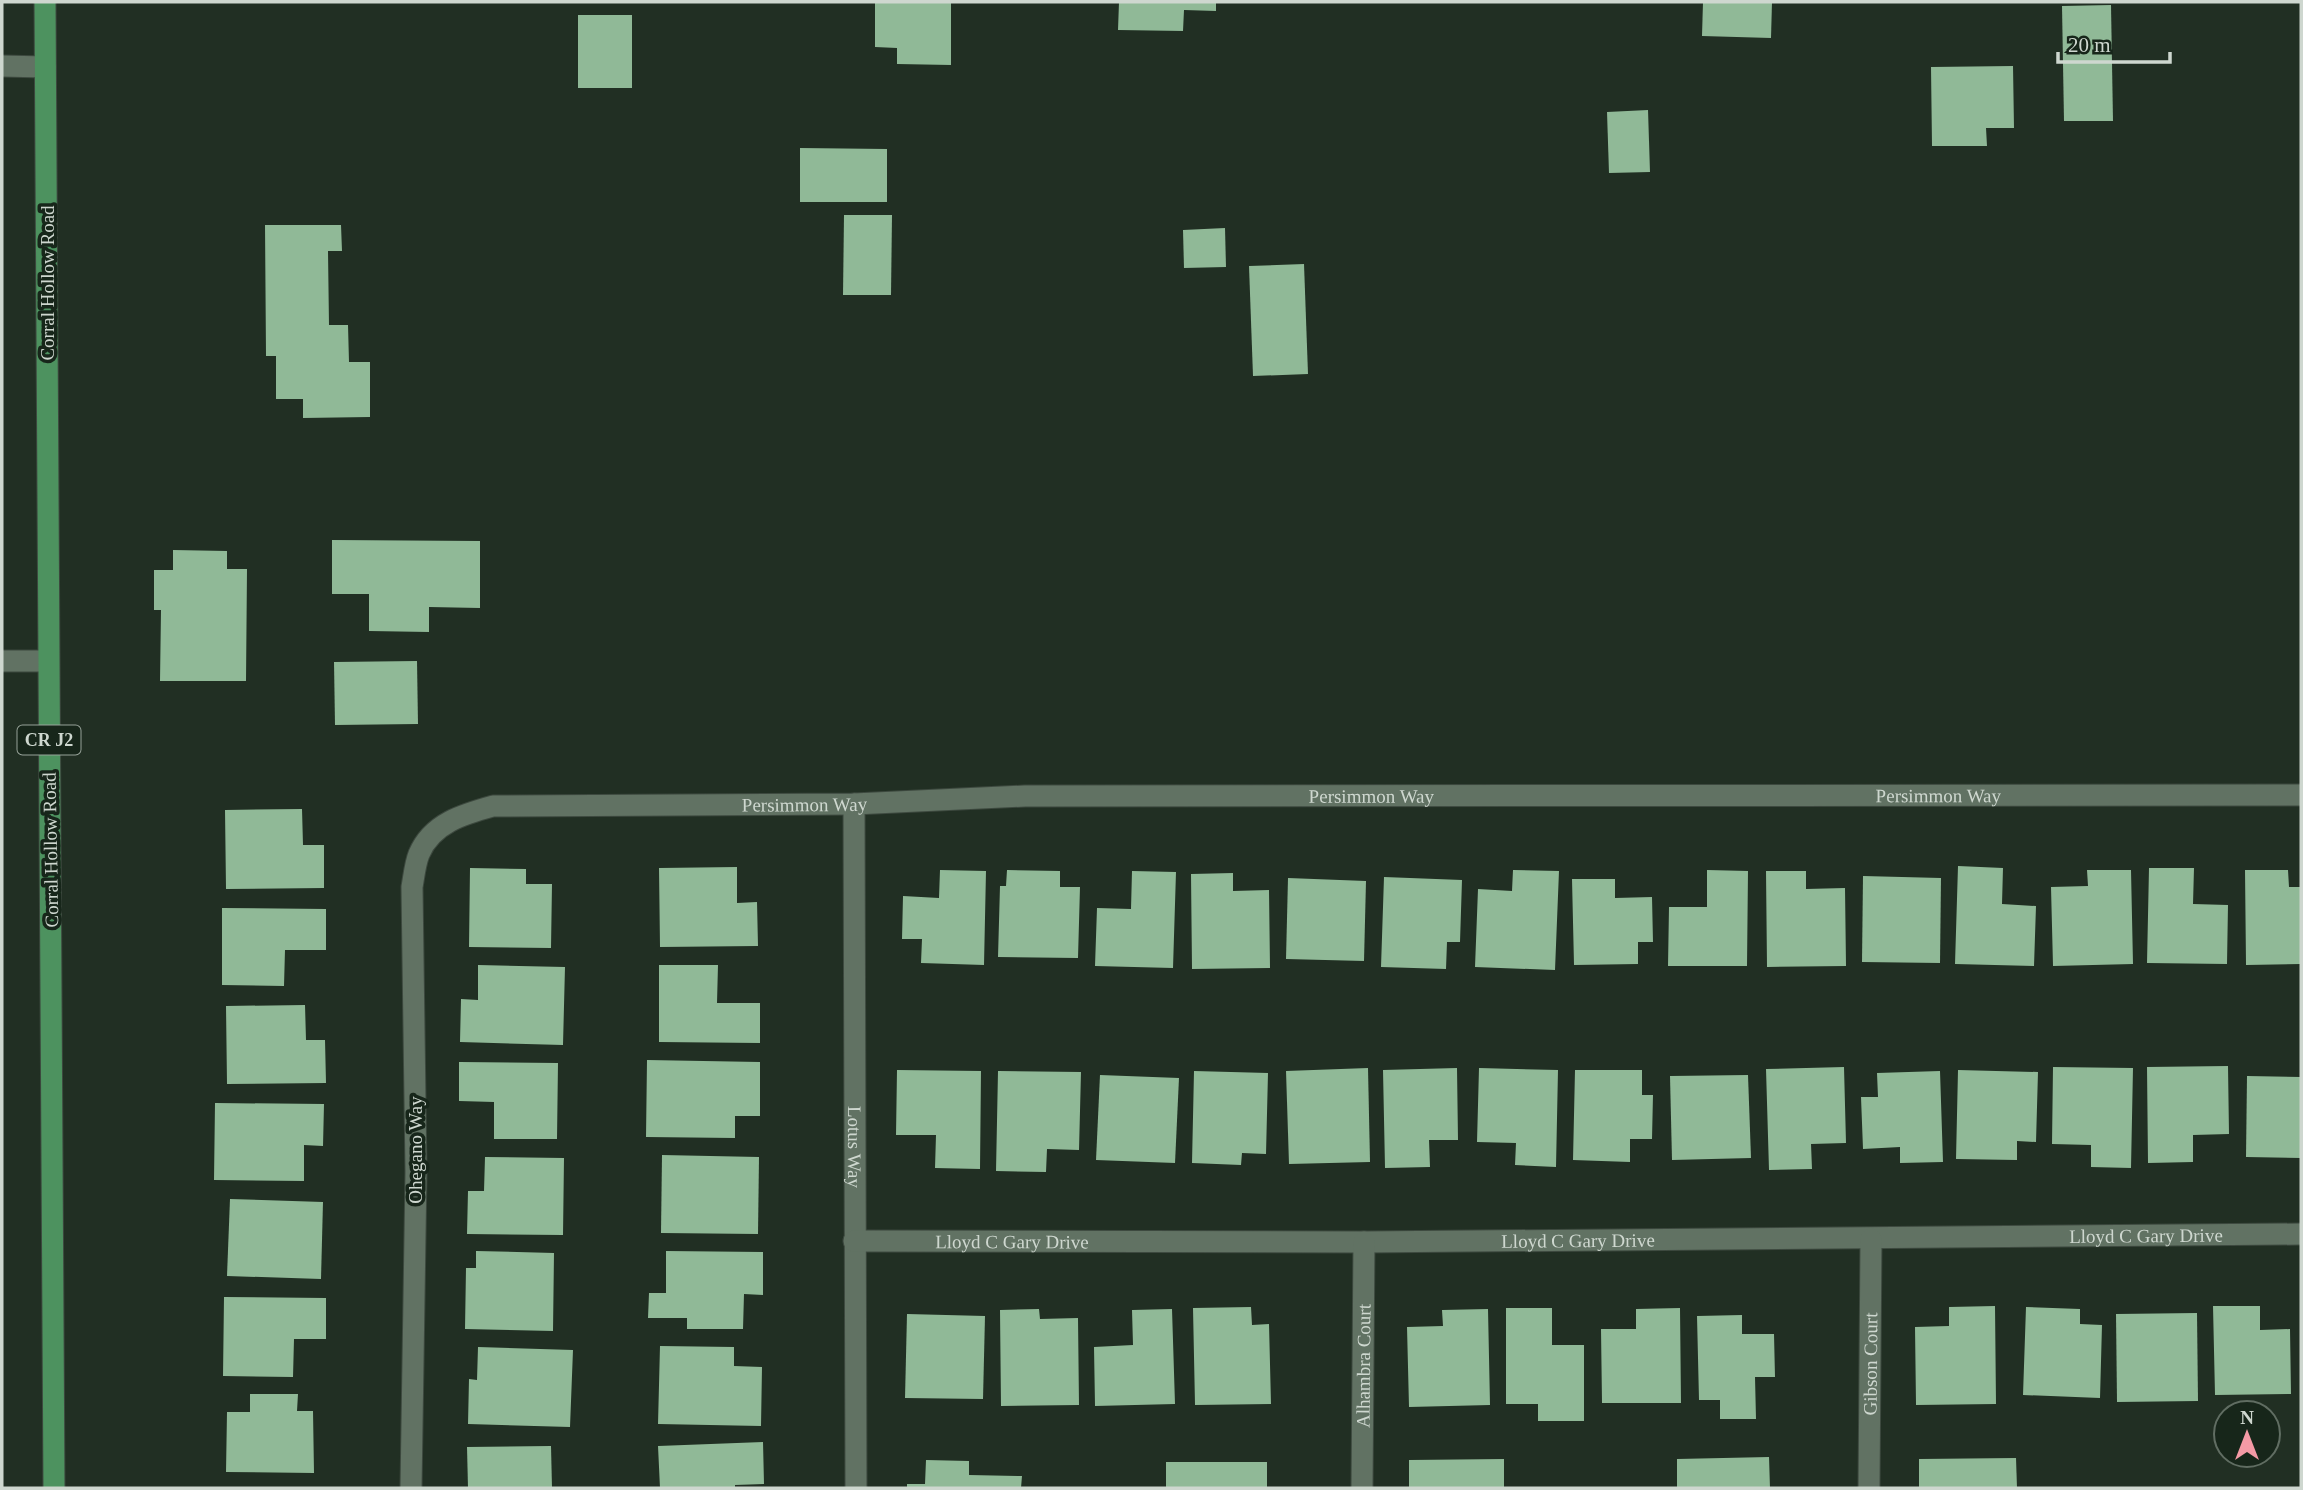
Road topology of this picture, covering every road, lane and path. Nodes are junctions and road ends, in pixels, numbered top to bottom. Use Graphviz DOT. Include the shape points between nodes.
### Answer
graph roads {
  1 [pos="45,2"];
  2 [pos="2,66"];
  3 [pos="46,67"];
  4 [pos="2,661"];
  5 [pos="48,661"];
  6 [pos="2301,795"];
  7 [pos="854,804"];
  8 [pos="446,824"];
  9 [pos="2301,1234"];
  10 [pos="1871,1239"];
  11 [pos="854,1241"];
  12 [pos="1364,1242"];
  13 [pos="56,1485"];
  14 [pos="411,1488"];
  15 [pos="856,1488"];
  16 [pos="1362,1488"];
  17 [pos="1869,1488"];
  1 -- 3 [label="main road, Corral Hollow Road / CR J2"];
  2 -- 3 [label="street"];
  3 -- 5 [label="main road, Corral Hollow Road / CR J2"];
  4 -- 5 [label="street"];
  5 -- 13 [label="main road, Corral Hollow Road / CR J2"];
  6 -- 7 [label="street, Persimmon Way" via="1025,796"];
  7 -- 8 [label="street, Persimmon Way" via="493,806"];
  7 -- 11 [label="street, Lotus Way"];
  8 -- 14 [label="street, Ohegano Way" via="429,837 419,854 412,887 416,1172"];
  9 -- 10 [label="street, Lloyd C Gary Drive"];
  10 -- 12 [label="street, Lloyd C Gary Drive"];
  10 -- 17 [label="street, Gibson Court"];
  11 -- 12 [label="street, Lloyd C Gary Drive"];
  11 -- 15 [label="street, Lotus Way"];
  12 -- 16 [label="street, Alhambra Court"];
}
